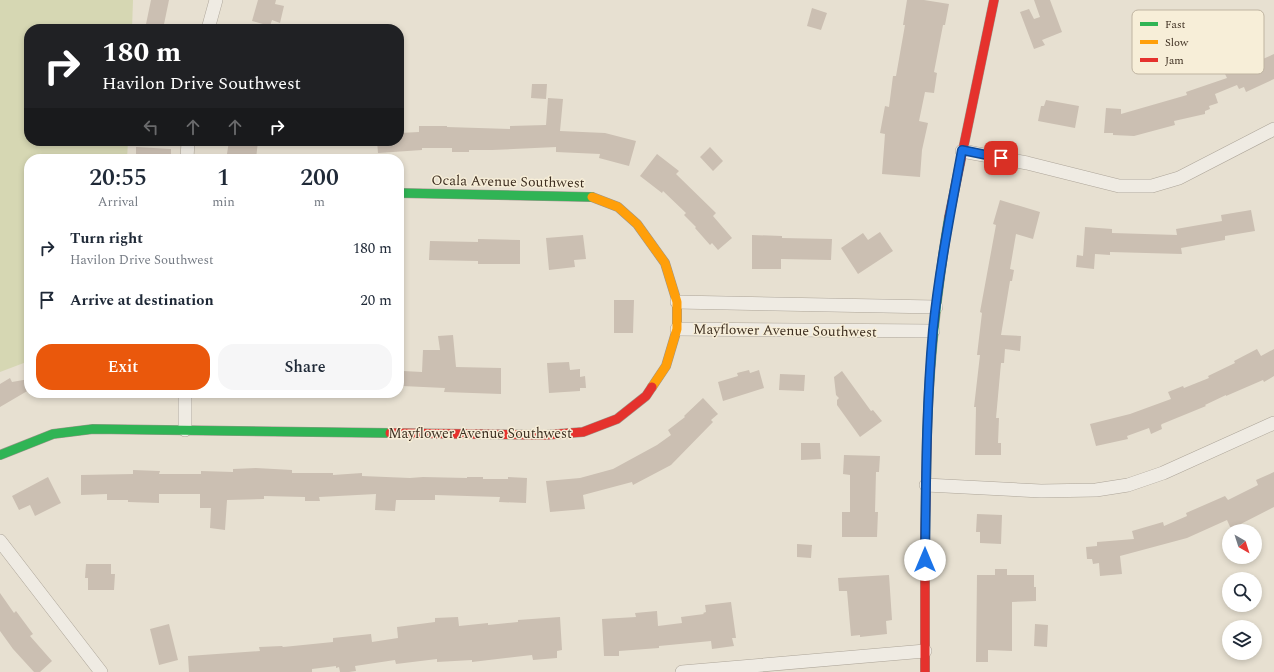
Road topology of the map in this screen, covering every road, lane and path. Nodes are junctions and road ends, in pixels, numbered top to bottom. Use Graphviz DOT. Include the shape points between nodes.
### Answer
graph roads {
  1 [pos="216,0"];
  2 [pos="994,0"];
  3 [pos="209,24"];
  4 [pos="1274,129"];
  5 [pos="962,150"];
  6 [pos="404,193"];
  7 [pos="677,302"];
  8 [pos="936,307"];
  9 [pos="677,329"];
  10 [pos="933,331"];
  11 [pos="185,398"];
  12 [pos="1274,422"];
  13 [pos="185,430"];
  14 [pos="0,455"];
  15 [pos="926,485"];
  16 [pos="0,541"];
  17 [pos="925,651"];
  18 [pos="101,672"];
  19 [pos="682,672"];
  20 [pos="925,672"];
  1 -- 3 [label="street"];
  2 -- 5 [label="street"];
  4 -- 5 [label="street" via="1180,178 1152,186 1119,186"];
  5 -- 8 [label="street"];
  6 -- 7 [label="street, Ocala Avenue Southwest" via="592,197 618,207 637,224 665,263"];
  7 -- 8 [label="street, Mayflower Avenue Southwest"];
  7 -- 9 [label="street, Ocala Avenue Southwest"];
  8 -- 10 [label="street"];
  9 -- 10 [label="street, Mayflower Avenue Southwest"];
  9 -- 13 [label="street, Mayflower Avenue Southwest" via="666,366 646,396 617,419 583,432 545,436"];
  10 -- 15 [label="street"];
  11 -- 13 [label="street"];
  12 -- 15 [label="street" via="1164,473 1128,485 1096,490 1041,491"];
  13 -- 14 [label="street, Mayflower Avenue Southwest" via="93,429 53,434"];
  15 -- 17 [label="street"];
  16 -- 18 [label="street"];
  17 -- 19 [label="street"];
  17 -- 20 [label="street"];
}
